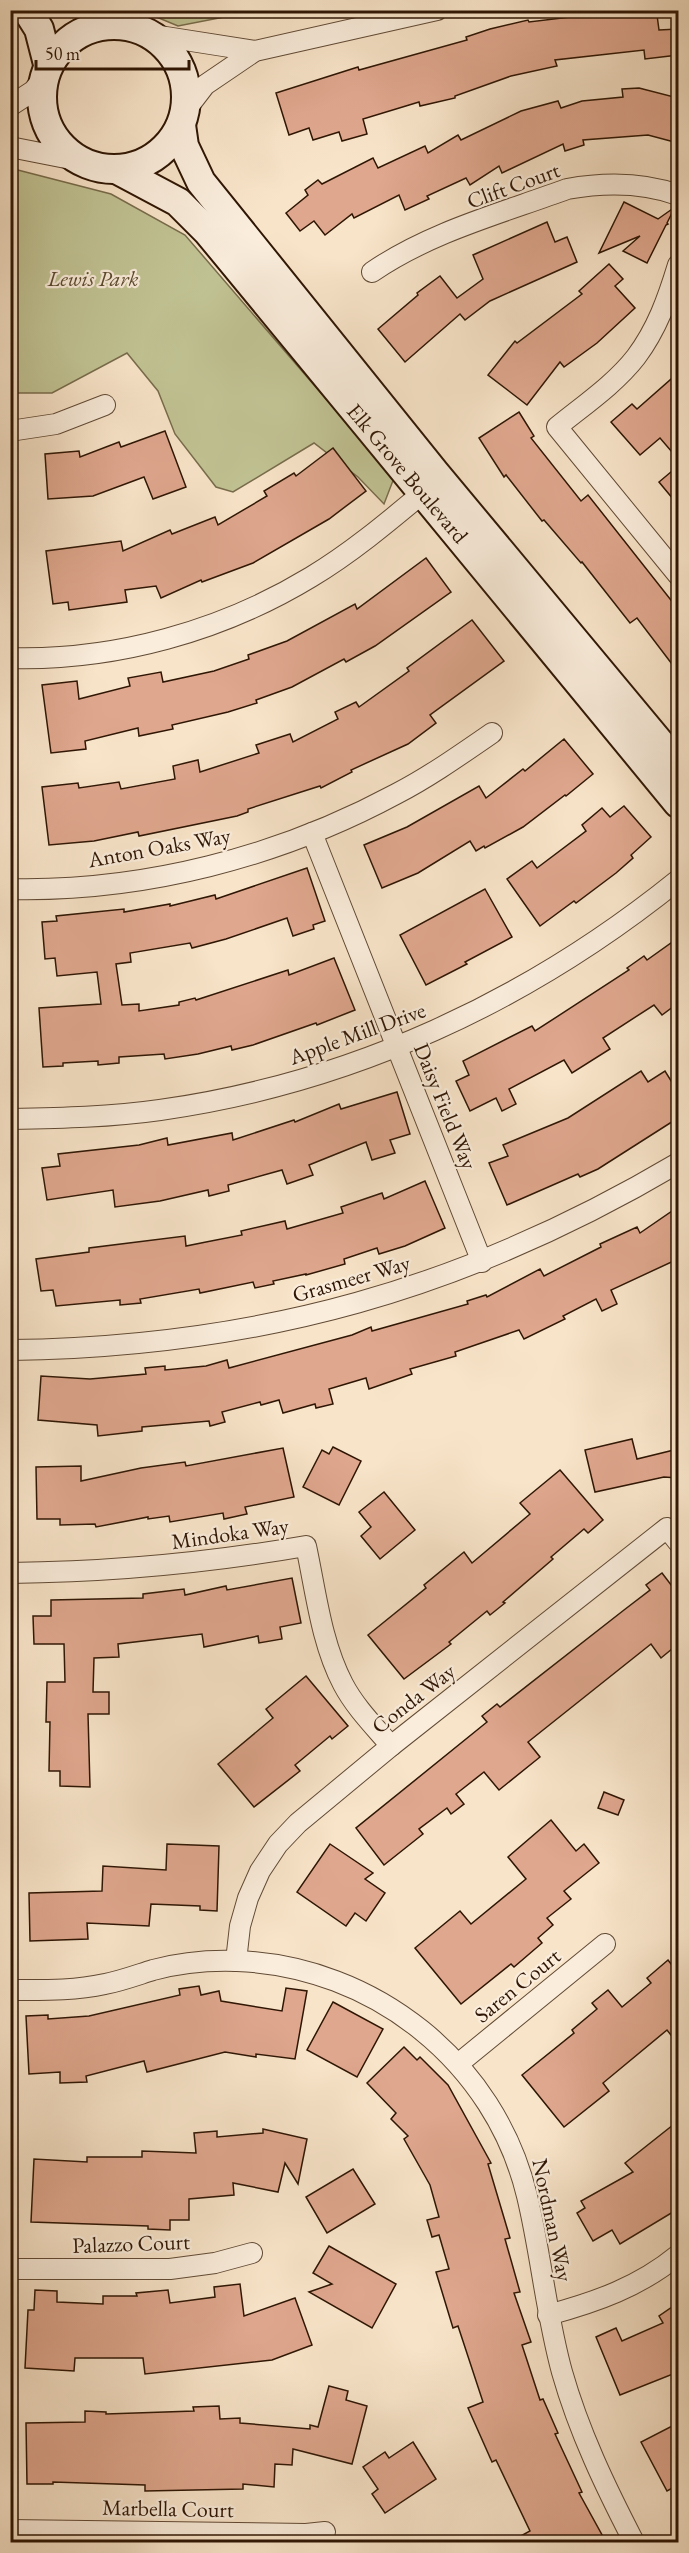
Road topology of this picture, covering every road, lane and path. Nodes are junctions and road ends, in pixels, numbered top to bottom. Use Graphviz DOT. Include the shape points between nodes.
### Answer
graph roads {
  1 [pos="27,10"];
  2 [pos="82,10"];
  3 [pos="437,10"];
  4 [pos="117,24"];
  5 [pos="153,35"];
  6 [pos="255,51"];
  7 [pos="45,72"];
  8 [pos="10,106"];
  9 [pos="183,118"];
  10 [pos="10,147"];
  11 [pos="76,160"];
  12 [pos="116,169"];
  13 [pos="678,195"];
  14 [pos="678,265"];
  15 [pos="372,272"];
  16 [pos="105,405"];
  17 [pos="10,431"];
  18 [pos="424,492"];
  19 [pos="678,574"];
  20 [pos="10,658"];
  21 [pos="492,733"];
  22 [pos="678,765"];
  23 [pos="678,803"];
  24 [pos="312,833"];
  25 [pos="678,880"];
  26 [pos="10,889"];
  27 [pos="397,1048"];
  28 [pos="10,1119"];
  29 [pos="678,1163"];
  30 [pos="482,1262"];
  31 [pos="10,1350"];
  32 [pos="678,1542"];
  33 [pos="10,1573"];
  34 [pos="391,1746"];
  35 [pos="605,1944"];
  36 [pos="236,1960"];
  37 [pos="10,1990"];
  38 [pos="458,2064"];
  39 [pos="252,2253"];
  40 [pos="678,2255"];
  41 [pos="10,2269"];
  42 [pos="548,2315"];
  43 [pos="10,2530"];
  44 [pos="325,2532"];
  45 [pos="634,2542"];
  1 -- 7 [label="main road" via="39,29"];
  2 -- 4 [label="main road"];
  3 -- 6 [label="street"];
  4 -- 5 [label="main road"];
  4 -- 7 [label="main road" via="92,28 70,39"];
  5 -- 6 [label="street"];
  5 -- 9 [label="main road" via="169,48 181,68 187,92"];
  6 -- 9 [label="street" via="206,85"];
  7 -- 8 [label="street" via="33,91"];
  7 -- 11 [label="main road" via="46,118 57,140"];
  9 -- 12 [label="main road" via="174,138 161,153 141,165"];
  9 -- 22 [label="main road, Elk Grove Boulevard" via="184,146 201,182 435,473"];
  10 -- 11 [label="street"];
  11 -- 12 [label="main road" via="96,168"];
  12 -- 18 [label="main road, Elk Grove Boulevard" via="178,202 208,232"];
  13 -- 15 [label="street, Clift Court" via="632,184 567,189 422,243"];
  14 -- 19 [label="street" via="664,307 636,358 557,427"];
  16 -- 17 [label="street" via="56,424"];
  18 -- 20 [label="street" via="311,577 220,621 122,649"];
  18 -- 23 [label="main road, Elk Grove Boulevard"];
  21 -- 24 [label="street, Anton Oaks Way" via="395,795"];
  24 -- 26 [label="street, Anton Oaks Way" via="203,868 135,880"];
  24 -- 27 [label="street, Daisy Field Way"];
  25 -- 27 [label="street, Apple Mill Drive" via="583,952 469,1016"];
  27 -- 28 [label="street, Apple Mill Drive" via="346,1067 213,1101 77,1118"];
  27 -- 30 [label="street, Daisy Field Way"];
  29 -- 30 [label="street, Grasmeer Way" via="617,1199"];
  30 -- 31 [label="street, Grasmeer Way" via="322,1314 239,1331 156,1343"];
  32 -- 34 [label="street, Conda Way" via="667,1528"];
  33 -- 34 [label="street, Mindoka Way" via="148,1568 306,1546 330,1653 343,1684"];
  34 -- 36 [label="street, Conda Way" via="278,1844 248,1898"];
  35 -- 38 [label="street, Saren Court"];
  36 -- 37 [label="street, Nordman Way" via="174,1966 67,1991"];
  36 -- 38 [label="street, Nordman Way" via="305,1970 369,1995 402,2014"];
  38 -- 42 [label="street, Nordman Way" via="498,2120 514,2154 527,2195"];
  39 -- 41 [label="street, Palazzo Court" via="170,2269"];
  40 -- 42 [label="street" via="630,2288"];
  42 -- 45 [label="street, Nordman Way" via="581,2429"];
  43 -- 44 [label="street, Marbella Court"];
}
